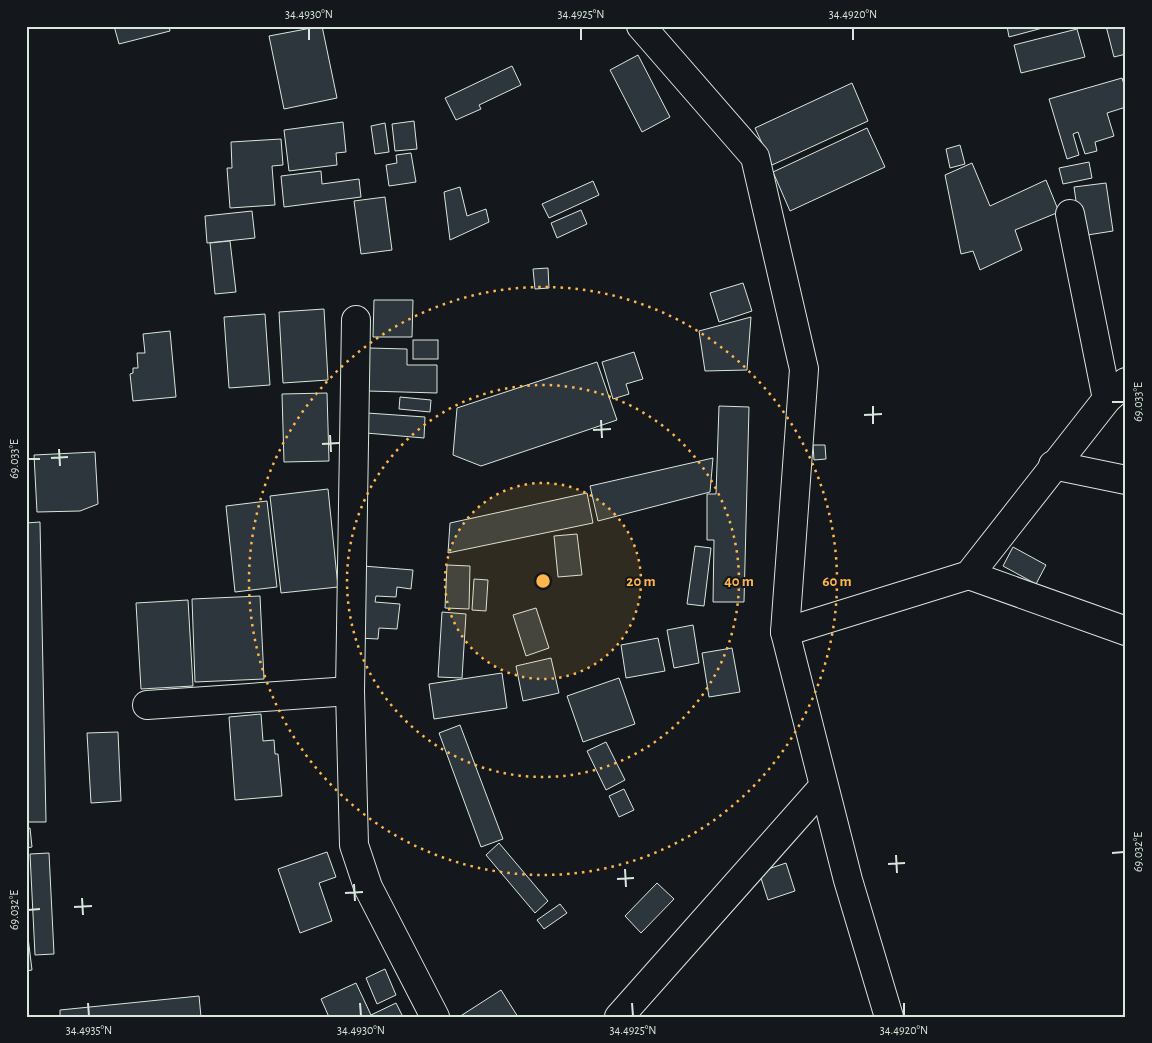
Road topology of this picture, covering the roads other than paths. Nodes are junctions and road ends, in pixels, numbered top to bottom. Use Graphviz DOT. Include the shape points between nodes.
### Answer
graph roads {
  1 [pos="641,26"];
  2 [pos="1070,214"];
  3 [pos="356,320"];
  4 [pos="1116,390"];
  5 [pos="1054,465"];
  6 [pos="1126,480"];
  7 [pos="969,575"];
  8 [pos="1126,631"];
  9 [pos="785,632"];
  10 [pos="350,691"];
  11 [pos="147,705"];
  12 [pos="823,787"];
  13 [pos="435,1017"];
  14 [pos="619,1017"];
  15 [pos="889,1017"];
  1 -- 9 [label="street" via="755,157 804,369"];
  2 -- 4 [label="street"];
  3 -- 10 [label="street"];
  4 -- 5 [label="street"];
  5 -- 6 [label="street"];
  5 -- 7 [label="street"];
  7 -- 8 [label="street"];
  7 -- 9 [label="street"];
  9 -- 12 [label="street"];
  10 -- 11 [label="street"];
  10 -- 13 [label="street" via="354,845 368,887"];
  12 -- 14 [label="street"];
  12 -- 15 [label="street"];
}
